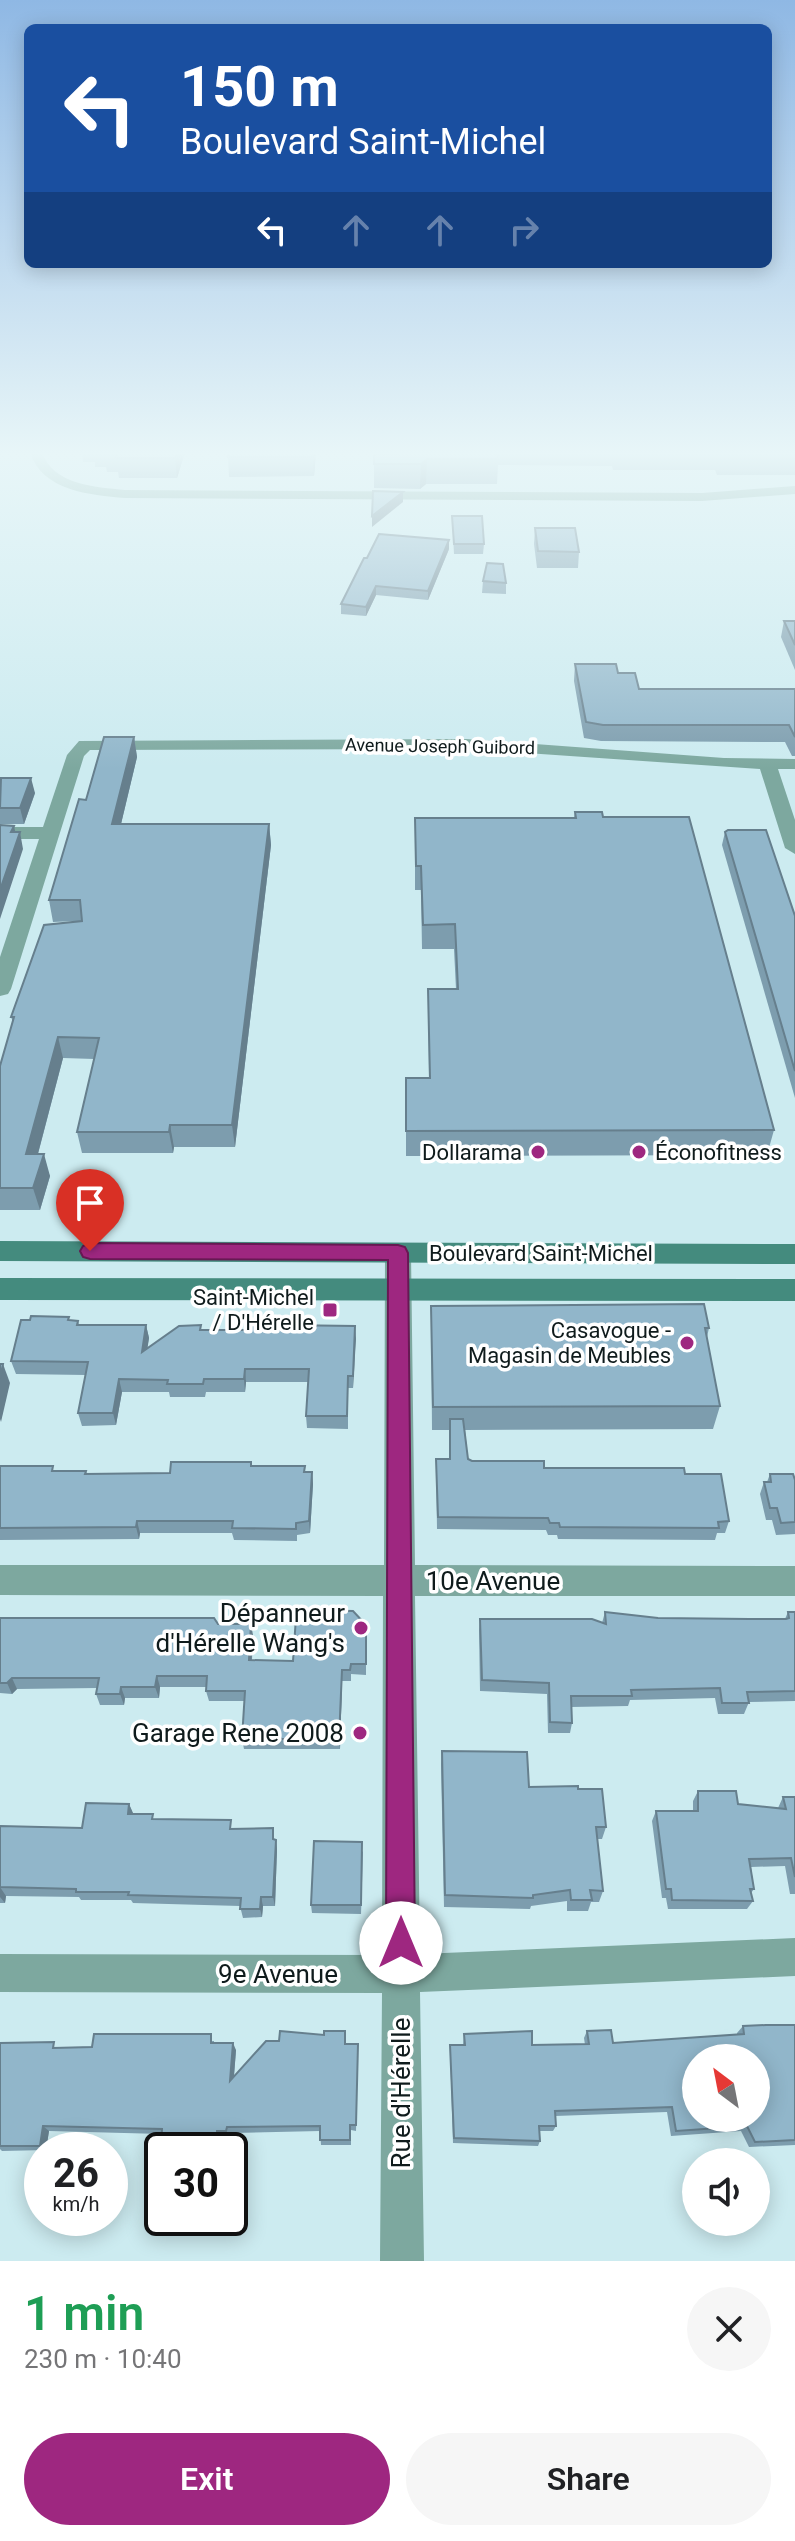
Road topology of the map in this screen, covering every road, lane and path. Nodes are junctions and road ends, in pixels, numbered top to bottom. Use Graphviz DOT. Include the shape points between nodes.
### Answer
graph roads {
  1 [pos="767,764"];
  2 [pos="795,764"];
  3 [pos="0,833"];
  4 [pos="49,833"];
  5 [pos="795,848"];
  6 [pos="8,941"];
  7 [pos="0,989"];
  8 [pos="0,1251"];
  9 [pos="398,1253"];
  10 [pos="795,1254"];
  11 [pos="0,1289"];
  12 [pos="398,1289"];
  13 [pos="795,1290"];
  14 [pos="0,1580"];
  15 [pos="399,1581"];
  16 [pos="795,1581"];
  17 [pos="795,1957"];
  18 [pos="0,1973"];
  19 [pos="401,1974"];
  20 [pos="402,2261"];
  1 -- 2 [label="street, Avenue Joseph Guibord"];
  1 -- 4 [label="street, Avenue Joseph Guibord" via="466,744 85,745 76,755"];
  1 -- 5 [label="street"];
  3 -- 4 [label="street"];
  4 -- 6 [label="street"];
  6 -- 7 [label="street"];
  8 -- 9 [label="main road, Boulevard Saint-Michel"];
  9 -- 10 [label="main road, Boulevard Saint-Michel"];
  9 -- 12 [label="street, Rue d'Hérelle"];
  11 -- 12 [label="main road, Boulevard Saint-Michel"];
  12 -- 13 [label="main road, Boulevard Saint-Michel"];
  12 -- 15 [label="street, Rue d'Hérelle"];
  14 -- 15 [label="street, 10e Avenue"];
  15 -- 16 [label="street, 10e Avenue"];
  15 -- 19 [label="street, Rue d'Hérelle"];
  17 -- 19 [label="street, 9e Avenue"];
  18 -- 19 [label="street, 9e Avenue"];
  19 -- 20 [label="street, Rue d'Hérelle"];
}
